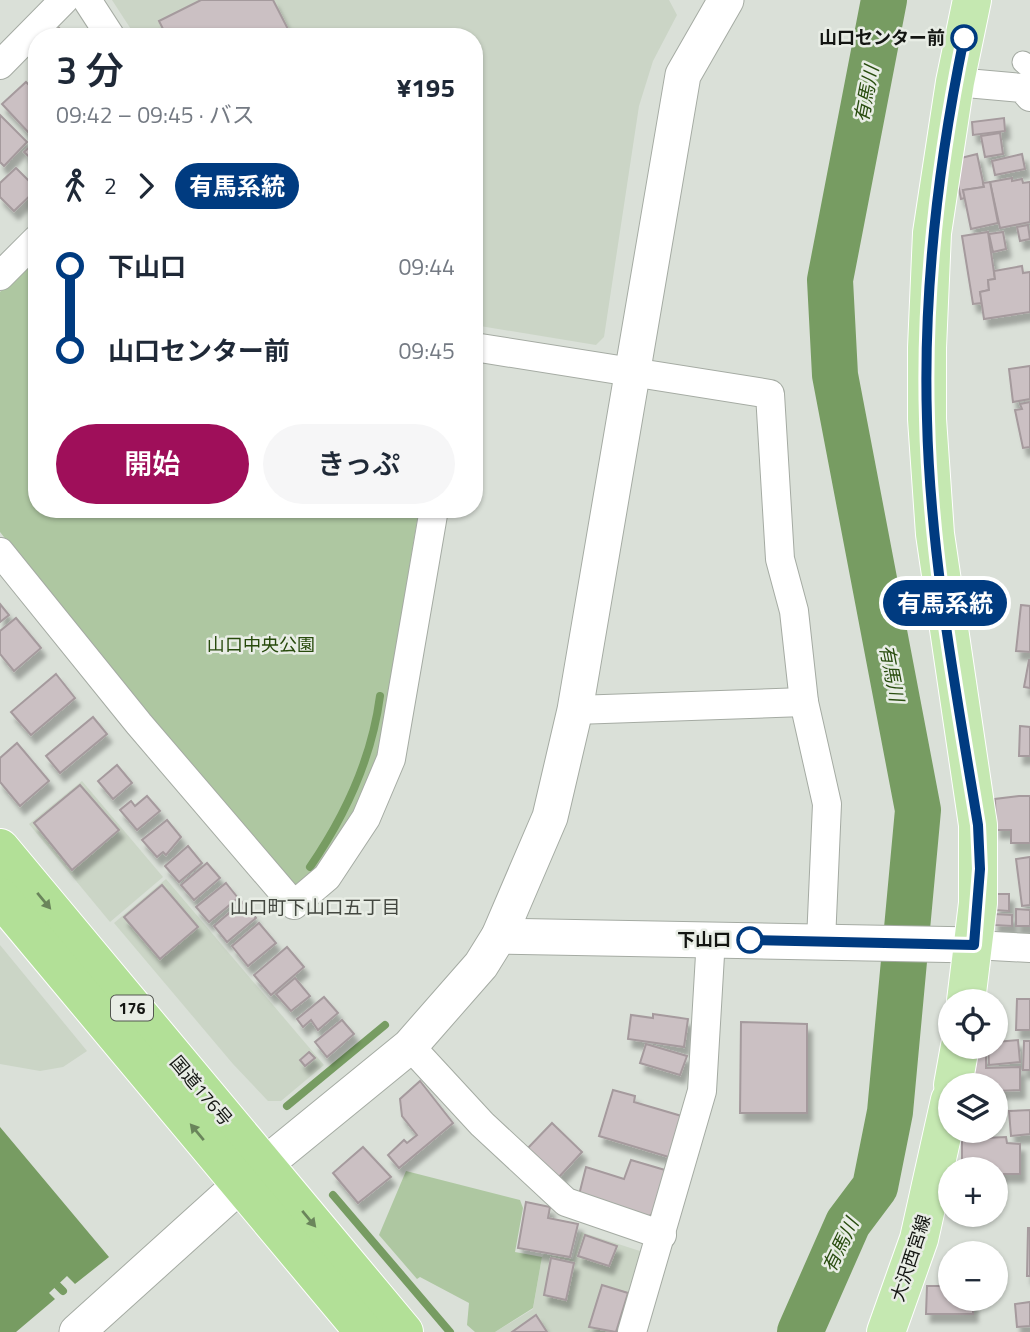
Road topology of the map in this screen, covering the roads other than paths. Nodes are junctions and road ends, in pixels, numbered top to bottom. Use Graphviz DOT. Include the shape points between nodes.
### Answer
graph roads {
  1 [pos="64,0"];
  2 [pos="87,0"];
  3 [pos="726,0"];
  4 [pos="972,0"];
  5 [pos="36,28"];
  6 [pos="105,28"];
  7 [pos="28,37"];
  8 [pos="0,65"];
  9 [pos="955,82"];
  10 [pos="1030,97"];
  11 [pos="28,248"];
  12 [pos="0,276"];
  13 [pos="483,349"];
  14 [pos="631,374"];
  15 [pos="432,518"];
  16 [pos="0,552"];
  17 [pos="804,702"];
  18 [pos="575,710"];
  19 [pos="0,849"];
  20 [pos="0,897"];
  21 [pos="499,936"];
  22 [pos="711,938"];
  23 [pos="821,942"];
  24 [pos="964,944"];
  25 [pos="1030,948"];
  26 [pos="966,989"];
  27 [pos="410,1046"];
  28 [pos="940,1143"];
  29 [pos="253,1175"];
  30 [pos="662,1235"];
  31 [pos="77,1332"];
  32 [pos="364,1332"];
  33 [pos="404,1332"];
  34 [pos="632,1332"];
  35 [pos="886,1332"];
  1 -- 5 [label="street"];
  2 -- 6 [label="street"];
  3 -- 14 [label="street" via="683,75"];
  4 -- 9 [label="main road"];
  7 -- 8 [label="street"];
  9 -- 10 [label="street" via="1022,88"];
  9 -- 24 [label="main road" via="932,233 927,419 935,534 978,825 980,869"];
  11 -- 12 [label="street"];
  13 -- 14 [label="street"];
  14 -- 17 [label="street" via="770,394 780,559 794,611"];
  14 -- 18 [label="street"];
  15 -- 16 [label="street" via="391,759 366,817 327,877 294,905"];
  17 -- 18 [label="street"];
  17 -- 23 [label="street" via="827,804"];
  18 -- 21 [label="street" via="550,817"];
  19 -- 29 [label="highway, 国道176号 / 176, one-way"];
  29 -- 20 [label="highway, 国道176号 / 176, one-way"];
  21 -- 22 [label="street"];
  21 -- 27 [label="street" via="481,965"];
  22 -- 23 [label="street"];
  22 -- 30 [label="street" via="702,1091"];
  23 -- 24 [label="street"];
  24 -- 25 [label="street"];
  24 -- 26 [label="main road"];
  27 -- 29 [label="street"];
  27 -- 30 [label="street" via="482,1124 566,1202"];
  28 -- 35 [label="main road, 大沢西宮線" via="919,1239"];
  29 -- 31 [label="street"];
  29 -- 32 [label="highway, 国道176号 / 176"];
  29 -- 33 [label="highway, 国道176号 / 176, one-way"];
  30 -- 34 [label="street"];
}
